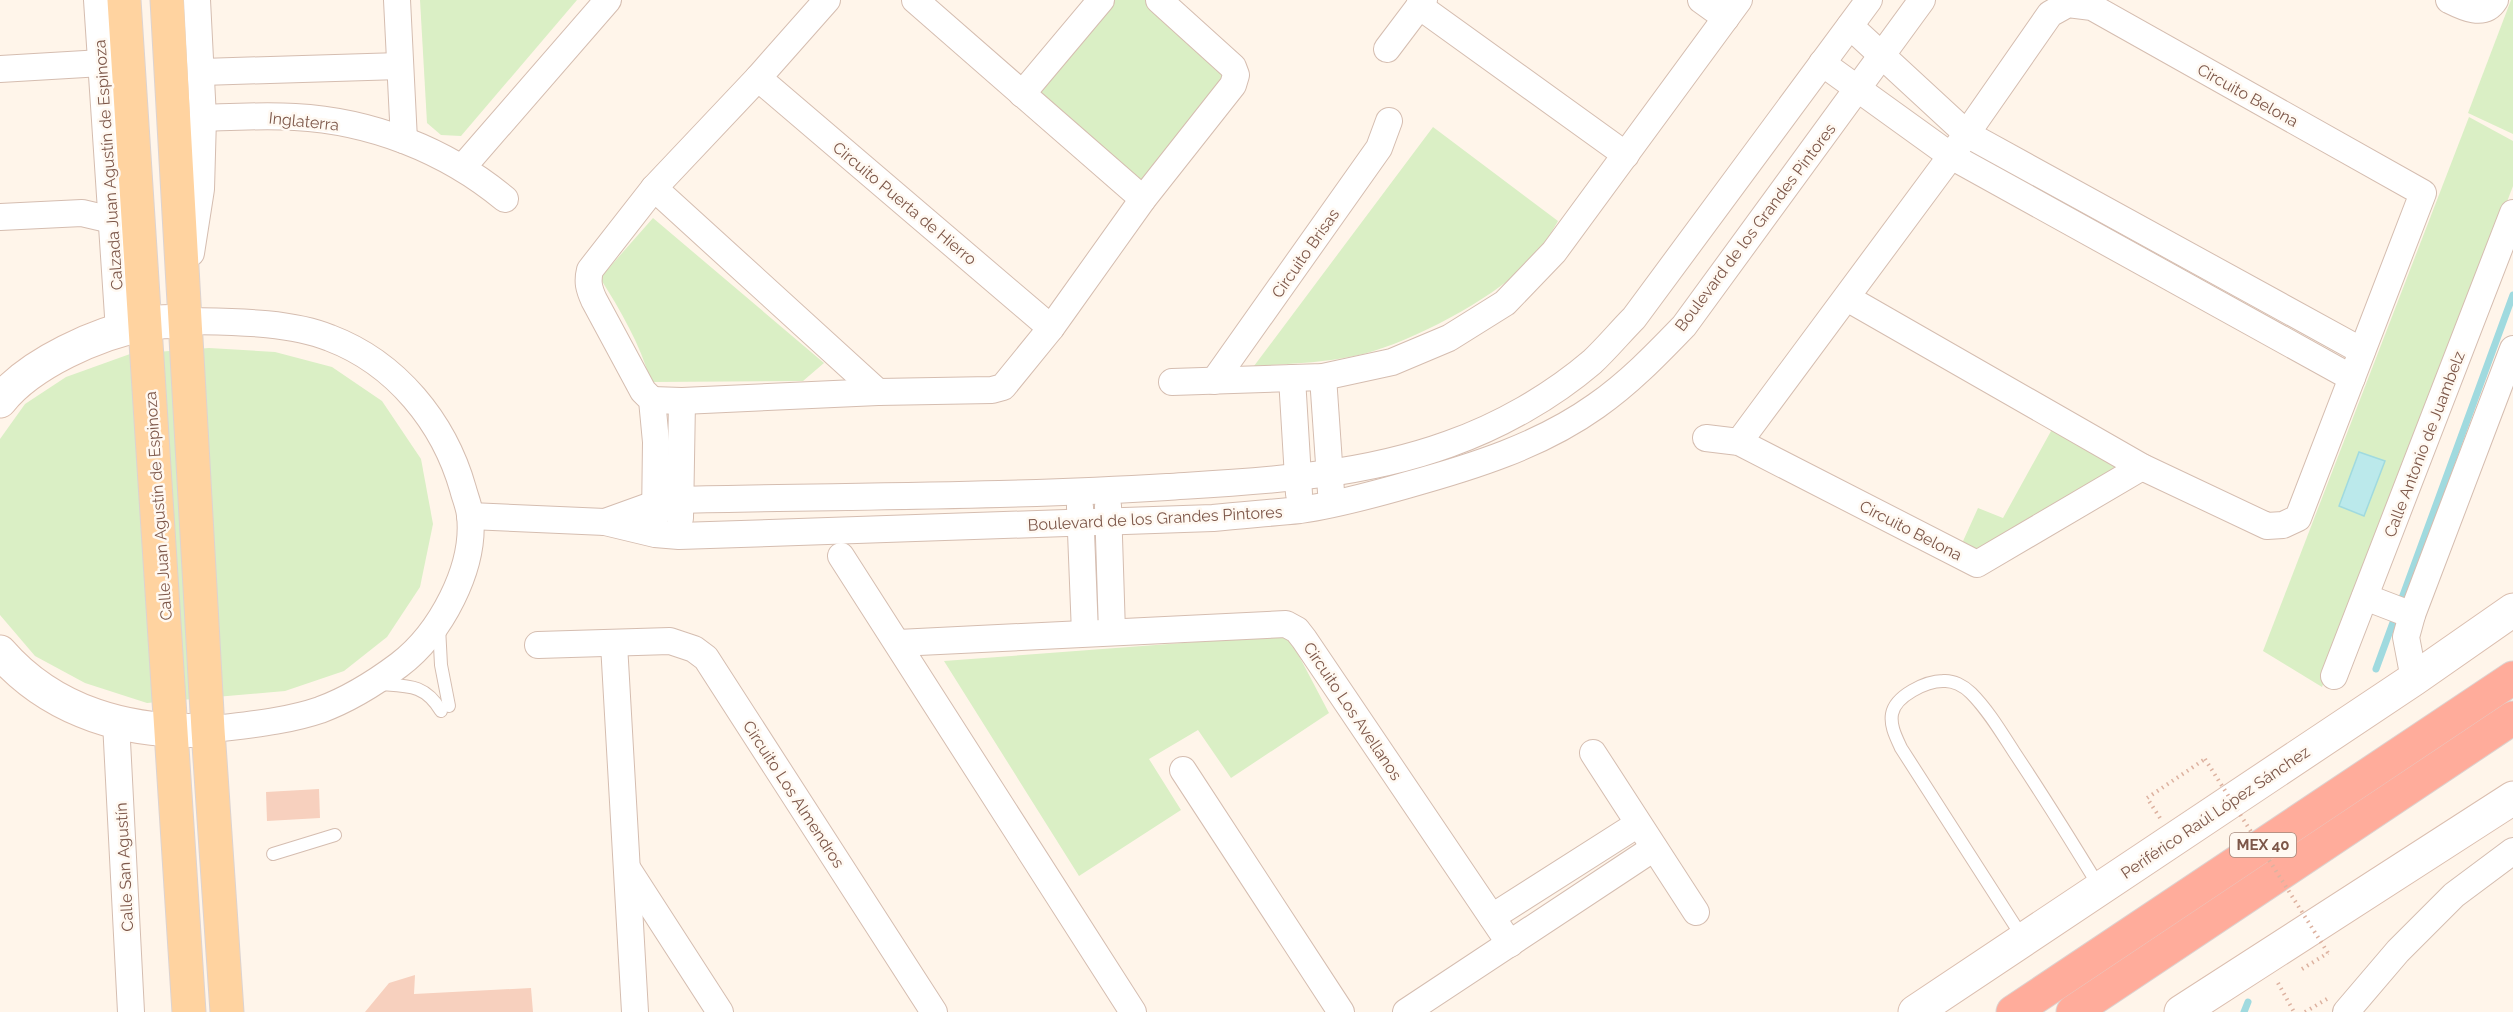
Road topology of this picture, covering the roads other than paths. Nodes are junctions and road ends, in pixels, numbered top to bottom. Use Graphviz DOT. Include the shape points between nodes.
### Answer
graph roads {
  1 [pos="96,0"];
  2 [pos="124,0"];
  3 [pos="167,0"];
  4 [pos="197,0"];
  5 [pos="397,0"];
  6 [pos="608,0"];
  7 [pos="827,0"];
  8 [pos="915,0"];
  9 [pos="1101,0"];
  10 [pos="1159,0"];
  11 [pos="1701,0"];
  12 [pos="1869,0"];
  13 [pos="1922,0"];
  14 [pos="2449,0"];
  15 [pos="2495,0"];
  16 [pos="1421,3"];
  17 [pos="1732,9"];
  18 [pos="1850,26"];
  19 [pos="1388,50"];
  20 [pos="1881,55"];
  21 [pos="102,63"];
  22 [pos="1822,63"];
  23 [pos="400,66"];
  24 [pos="0,69"];
  25 [pos="202,72"];
  26 [pos="758,78"];
  27 [pos="1858,88"];
  28 [pos="1022,94"];
  29 [pos="203,118"];
  30 [pos="1389,121"];
  31 [pos="1967,134"];
  32 [pos="404,140"];
  33 [pos="1626,155"];
  34 [pos="1951,156"];
  35 [pos="462,168"];
  36 [pos="654,188"];
  37 [pos="505,199"];
  38 [pos="1143,199"];
  39 [pos="2513,213"];
  40 [pos="0,217"];
  41 [pos="112,220"];
  42 [pos="1847,298"];
  43 [pos="185,309"];
  44 [pos="133,327"];
  45 [pos="1052,328"];
  46 [pos="2513,349"];
  47 [pos="2362,351"];
  48 [pos="1323,377"];
  49 [pos="1292,378"];
  50 [pos="2352,378"];
  51 [pos="1214,381"];
  52 [pos="1172,382"];
  53 [pos="878,392"];
  54 [pos="652,400"];
  55 [pos="0,401"];
  56 [pos="682,401"];
  57 [pos="1706,438"];
  58 [pos="1739,442"];
  59 [pos="2142,466"];
  60 [pos="1330,474"];
  61 [pos="1298,479"];
  62 [pos="1108,490"];
  63 [pos="1079,491"];
  64 [pos="680,500"];
  65 [pos="655,504"];
  66 [pos="1332,504"];
  67 [pos="1300,510"];
  68 [pos="470,516"];
  69 [pos="605,522"];
  70 [pos="1109,522"];
  71 [pos="1080,523"];
  72 [pos="667,535"];
  73 [pos="841,556"];
  74 [pos="2370,599"];
  75 [pos="2513,610"];
  76 [pos="2407,613"];
  77 [pos="439,622"];
  78 [pos="1113,632"];
  79 [pos="1085,633"];
  80 [pos="898,643"];
  81 [pos="614,644"];
  82 [pos="538,645"];
  83 [pos="0,652"];
  84 [pos="2334,676"];
  85 [pos="2513,678"];
  86 [pos="2415,679"];
  87 [pos="372,684"];
  88 [pos="2513,718"];
  89 [pos="116,722"];
  90 [pos="172,730"];
  91 [pos="208,730"];
  92 [pos="1593,753"];
  93 [pos="1183,770"];
  94 [pos="2513,798"];
  95 [pos="1638,824"];
  96 [pos="335,835"];
  97 [pos="1654,848"];
  98 [pos="2513,851"];
  99 [pos="273,854"];
  100 [pos="627,868"];
  101 [pos="2100,889"];
  102 [pos="1696,912"];
  103 [pos="1492,917"];
  104 [pos="2024,940"];
  105 [pos="1510,944"];
  106 [pos="2351,1010"];
  107 [pos="131,1012"];
  108 [pos="189,1012"];
  109 [pos="227,1012"];
  110 [pos="635,1012"];
  111 [pos="720,1012"];
  112 [pos="934,1012"];
  113 [pos="1133,1012"];
  114 [pos="1341,1012"];
  115 [pos="1406,1012"];
  116 [pos="1915,1012"];
  117 [pos="2013,1012"];
  118 [pos="2073,1012"];
  119 [pos="2181,1012"];
  1 -- 21 [label="street, Calzada Juan Agustín de Espinoza"];
  2 -- 44 [label="main road, Calle Juan Agustín de Espinoza"];
  3 -- 43 [label="main road"];
  4 -- 25 [label="street"];
  5 -- 23 [label="street"];
  6 -- 35 [label="street"];
  7 -- 26 [label="street"];
  8 -- 28 [label="street"];
  9 -- 28 [label="street"];
  10 -- 38 [label="street" via="1236,75 1233,85"];
  11 -- 17 [label="street"];
  12 -- 18 [label="street, Boulevard de los Grandes Pintores"];
  13 -- 20 [label="street, Boulevard de los Grandes Pintores"];
  14 -- 15 [label="street" via="2465,8 2482,10"];
  16 -- 19 [label="street"];
  16 -- 33 [label="street"];
  17 -- 33 [label="street"];
  18 -- 20 [label="street"];
  18 -- 22 [label="street, Boulevard de los Grandes Pintores"];
  20 -- 27 [label="street, Boulevard de los Grandes Pintores"];
  20 -- 31 [label="street"];
  21 -- 24 [label="street"];
  21 -- 41 [label="street, Calzada Juan Agustín de Espinoza"];
  22 -- 27 [label="street"];
  22 -- 60 [label="street, Boulevard de los Grandes Pintores" via="1634,318 1592,362 1530,406 1492,426 1398,460"];
  23 -- 25 [label="street"];
  23 -- 32 [label="street"];
  25 -- 29 [label="street"];
  26 -- 36 [label="street"];
  26 -- 45 [label="street, Circuito Puerta de Hierro"];
  27 -- 34 [label="street"];
  27 -- 66 [label="street, Boulevard de los Grandes Pintores" via="1684,327 1642,369 1596,406 1509,452 1445,475"];
  28 -- 38 [label="street"];
  29 -- 32 [label="street, Inglaterra" via="296,117 368,129"];
  29 -- 43 [label="street" via="201,189"];
  30 -- 51 [label="street, Circuito Brisas" via="1379,147"];
  31 -- 34 [label="street, Circuito Belona"];
  31 -- 47 [label="street"];
  31 -- 47 [label="street, Circuito Belona" via="2050,14 2068,4 2092,7 2423,193"];
  32 -- 35 [label="street, Inglaterra"];
  33 -- 48 [label="street" via="1554,252 1505,303 1449,338 1392,362"];
  34 -- 42 [label="street, Circuito Belona"];
  34 -- 50 [label="street"];
  35 -- 37 [label="street, Inglaterra"];
  36 -- 53 [label="street"];
  36 -- 54 [label="street" via="594,263 588,278 594,300 643,391"];
  38 -- 45 [label="street"];
  39 -- 74 [label="street, Calle Antonio de Juambelz"];
  40 -- 41 [label="street" via="82,213"];
  41 -- 44 [label="street, Calzada Juan Agustín de Espinoza"];
  42 -- 58 [label="street, Circuito Belona"];
  42 -- 59 [label="street, Circuito Belona"];
  43 -- 44 [label="main road"];
  43 -- 68 [label="street" via="239,323 294,329 329,338 371,359 408,389 437,427 456,466"];
  43 -- 91 [label="main road"];
  44 -- 55 [label="main road" via="36,368"];
  44 -- 90 [label="main road, Calle Juan Agustín de Espinoza"];
  45 -- 53 [label="street" via="1003,387"];
  46 -- 76 [label="street"];
  47 -- 50 [label="street, Circuito Belona"];
  48 -- 49 [label="street"];
  48 -- 60 [label="street"];
  49 -- 51 [label="street"];
  49 -- 61 [label="street"];
  50 -- 59 [label="street, Circuito Belona" via="2298,518 2283,525 2267,526"];
  51 -- 52 [label="street"];
  53 -- 56 [label="street"];
  54 -- 56 [label="street"];
  54 -- 65 [label="street"];
  56 -- 64 [label="street"];
  57 -- 58 [label="street, Circuito Belona"];
  58 -- 59 [label="street, Circuito Belona" via="1977,564"];
  60 -- 61 [label="street, Boulevard de los Grandes Pintores"];
  60 -- 66 [label="street"];
  61 -- 62 [label="street, Boulevard de los Grandes Pintores"];
  61 -- 67 [label="street"];
  62 -- 63 [label="street, Boulevard de los Grandes Pintores"];
  62 -- 70 [label="street"];
  63 -- 64 [label="street, Boulevard de los Grandes Pintores"];
  63 -- 71 [label="street"];
  64 -- 65 [label="street, Boulevard de los Grandes Pintores"];
  64 -- 72 [label="street"];
  65 -- 69 [label="street, Boulevard de los Grandes Pintores"];
  65 -- 72 [label="street"];
  66 -- 67 [label="street, Boulevard de los Grandes Pintores"];
  67 -- 70 [label="street, Boulevard de los Grandes Pintores"];
  68 -- 69 [label="street, Boulevard de los Grandes Pintores"];
  68 -- 77 [label="street" via="467,551 456,592"];
  69 -- 72 [label="street, Boulevard de los Grandes Pintores"];
  70 -- 71 [label="street, Boulevard de los Grandes Pintores"];
  70 -- 78 [label="street"];
  71 -- 72 [label="street, Boulevard de los Grandes Pintores"];
  71 -- 79 [label="street"];
  73 -- 80 [label="street"];
  74 -- 76 [label="street"];
  74 -- 84 [label="street, Calle Antonio de Juambelz"];
  75 -- 86 [label="main road, Periférico Raúl López Sánchez"];
  76 -- 86 [label="street" via="2406,637"];
  77 -- 87 [label="street" via="400,664"];
  77 -- 87 [label="lane" via="445,708 417,688"];
  78 -- 79 [label="street, Circuito Los Avellanos"];
  78 -- 103 [label="street, Circuito Los Avellanos" via="1275,624 1297,630"];
  79 -- 80 [label="street, Circuito Los Avellanos"];
  80 -- 113 [label="street"];
  81 -- 82 [label="street, Circuito Los Almendros"];
  81 -- 100 [label="street"];
  81 -- 112 [label="street, Circuito Los Almendros" via="670,641 694,649 706,658"];
  83 -- 89 [label="main road" via="38,687 78,711"];
  85 -- 117 [label="highway, MEX 40"];
  86 -- 101 [label="main road, Periférico Raúl López Sánchez"];
  87 -- 91 [label="street" via="320,710"];
  88 -- 118 [label="highway, MEX 40"];
  89 -- 90 [label="main road"];
  89 -- 107 [label="street, Calle San Agustín"];
  90 -- 91 [label="main road"];
  90 -- 108 [label="main road, Calle Juan Agustín de Espinoza"];
  91 -- 109 [label="main road"];
  92 -- 95 [label="street"];
  93 -- 114 [label="street"];
  94 -- 119 [label="main road"];
  95 -- 97 [label="street"];
  95 -- 103 [label="street"];
  96 -- 99 [label="lane"];
  97 -- 102 [label="street"];
  97 -- 105 [label="street"];
  98 -- 106 [label="street" via="2454,895 2398,951"];
  100 -- 110 [label="street"];
  100 -- 111 [label="street"];
  101 -- 104 [label="main road, Periférico Raúl López Sánchez"];
  101 -- 104 [label="lane" via="2056,813 1970,691 1941,680 1908,693 1892,713 1893,730 1901,748"];
  103 -- 105 [label="street, Circuito Los Avellanos"];
  104 -- 116 [label="main road, Periférico Raúl López Sánchez"];
  105 -- 115 [label="street"];
}
